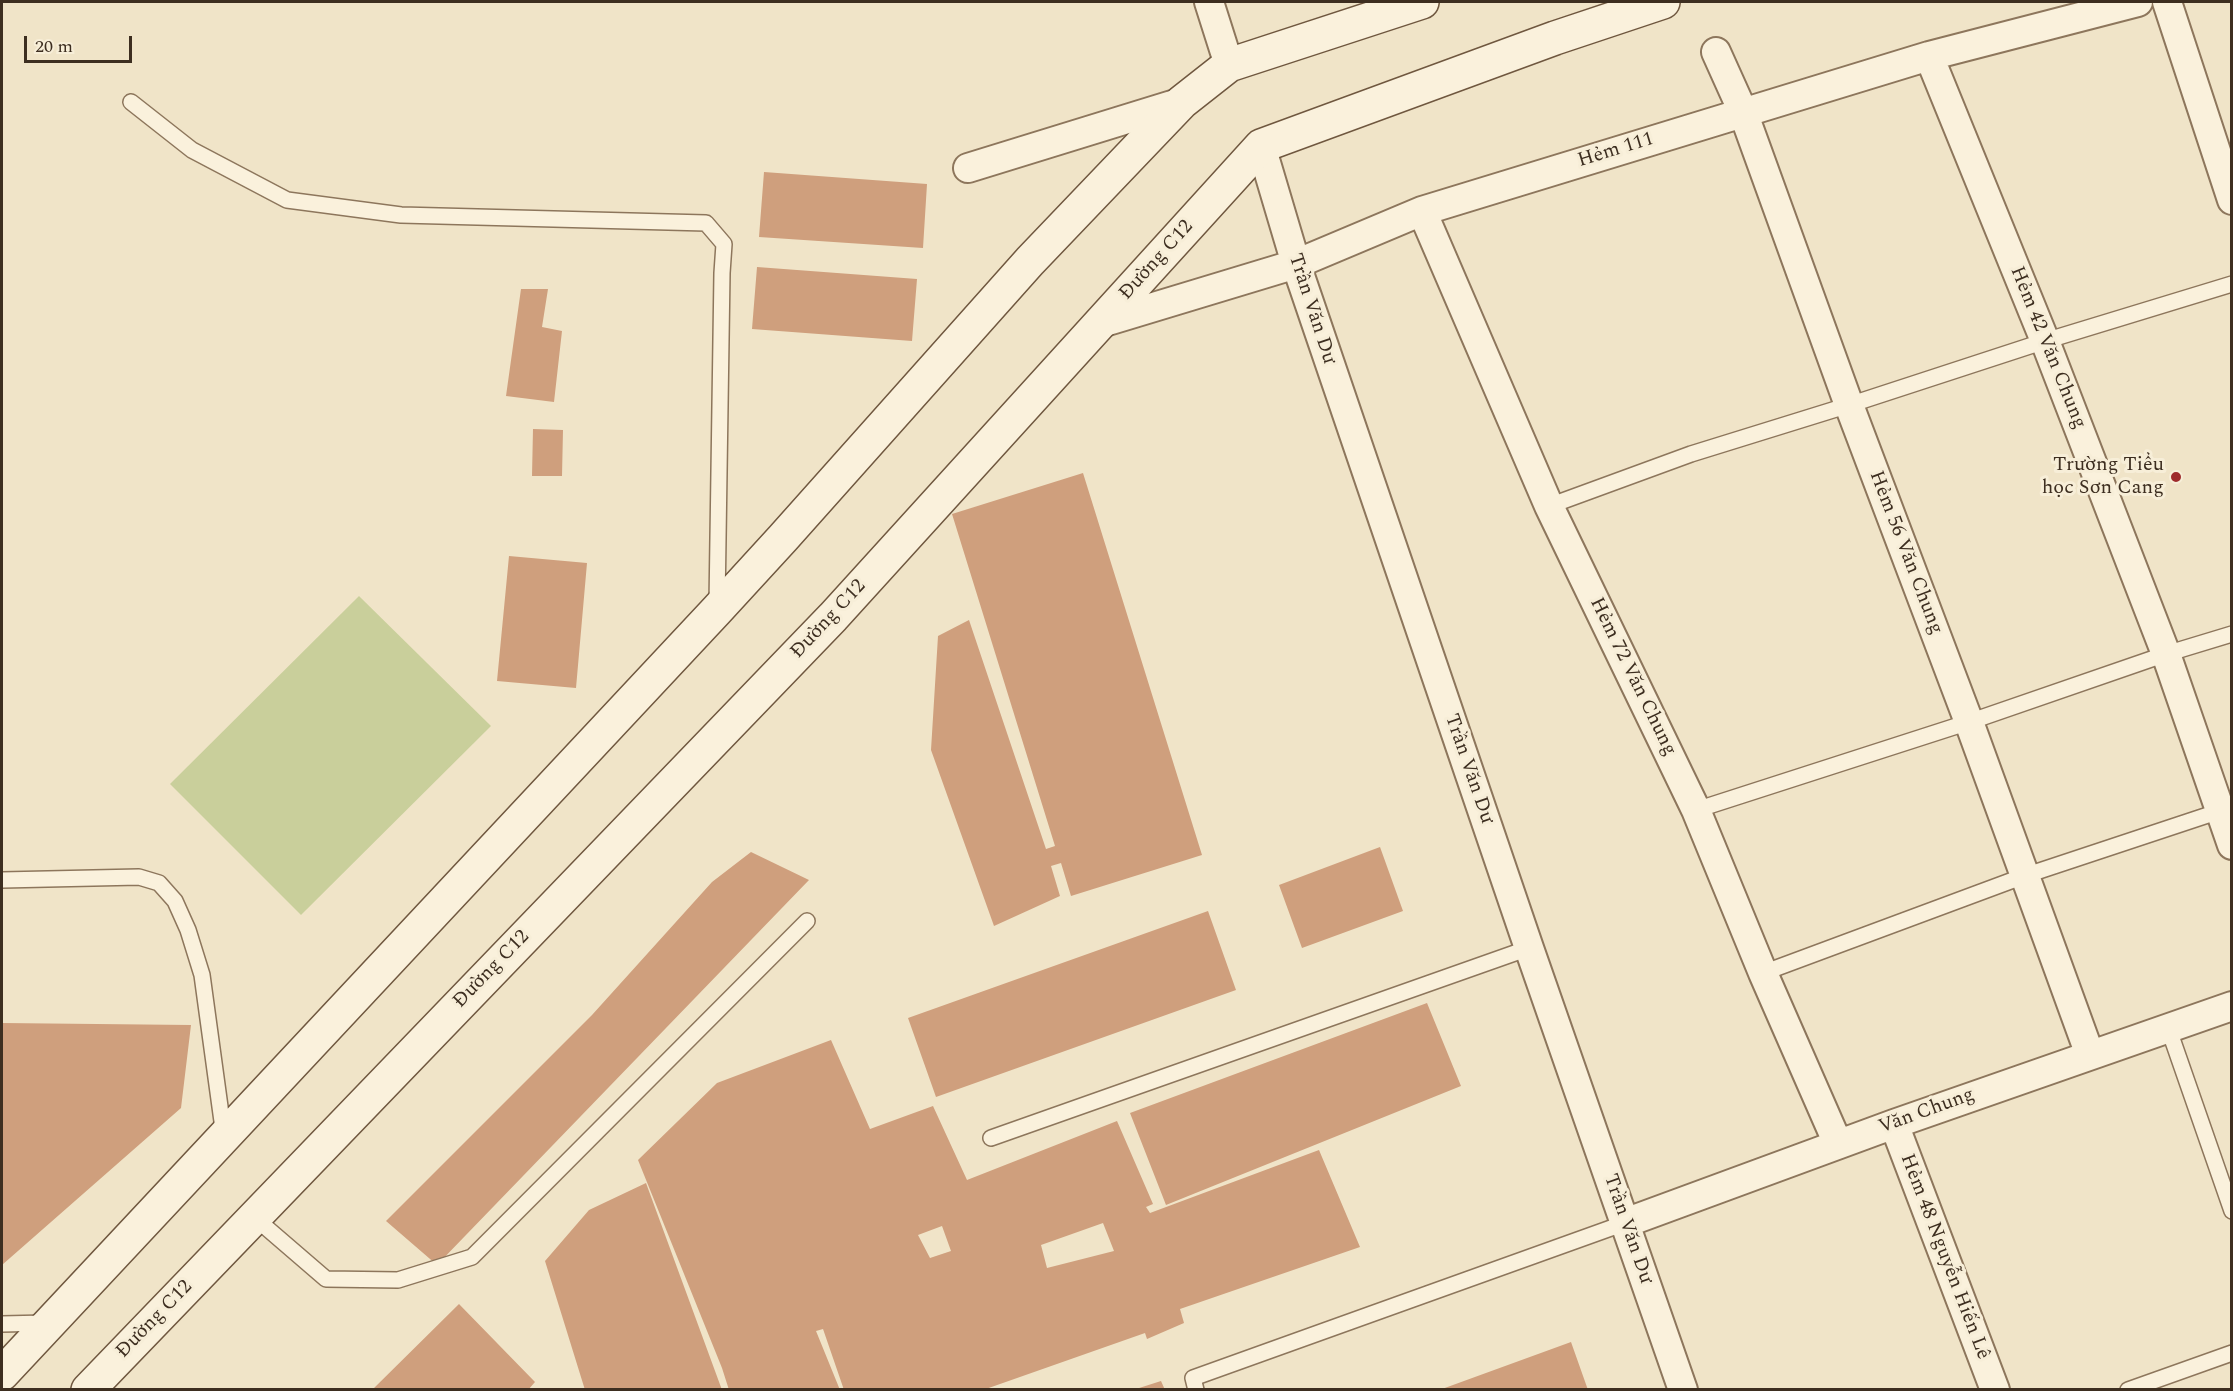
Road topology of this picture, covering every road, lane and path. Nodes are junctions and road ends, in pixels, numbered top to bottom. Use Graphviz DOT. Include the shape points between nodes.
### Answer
graph roads {
  1 [pos="1209,2"];
  2 [pos="1422,2"];
  3 [pos="1663,2"];
  4 [pos="2138,2"];
  5 [pos="2167,2"];
  6 [pos="1716,52"];
  7 [pos="1929,56"];
  8 [pos="1229,64"];
  9 [pos="131,102"];
  10 [pos="1182,102"];
  11 [pos="1743,112"];
  12 [pos="1261,146"];
  13 [pos="968,168"];
  14 [pos="2232,200"];
  15 [pos="1422,211"];
  16 [pos="1296,264"];
  17 [pos="2232,284"];
  18 [pos="1101,323"];
  19 [pos="2044,341"];
  20 [pos="1849,405"];
  21 [pos="1549,506"];
  22 [pos="717,610"];
  23 [pos="2232,634"];
  24 [pos="2166,654"];
  25 [pos="1969,722"];
  26 [pos="1696,810"];
  27 [pos="2220,812"];
  28 [pos="2232,845"];
  29 [pos="2024,876"];
  30 [pos="2,880"];
  31 [pos="807,921"];
  32 [pos="1529,948"];
  33 [pos="1763,973"];
  34 [pos="2232,1006"];
  35 [pos="2168,1027"];
  36 [pos="2090,1055"];
  37 [pos="1893,1124"];
  38 [pos="224,1136"];
  39 [pos="991,1138"];
  40 [pos="1838,1144"];
  41 [pos="2232,1211"];
  42 [pos="254,1217"];
  43 [pos="1625,1223"];
  44 [pos="49,1323"];
  45 [pos="2,1324"];
  46 [pos="2232,1353"];
  47 [pos="2,1374"];
  48 [pos="88,1389"];
  49 [pos="1196,1389"];
  50 [pos="1683,1389"];
  51 [pos="1995,1389"];
  52 [pos="2128,1389"];
  1 -- 8 [label="street"];
  2 -- 8 [label="main road"];
  3 -- 12 [label="main road, Đường C12"];
  4 -- 7 [label="street, Hẻm 111"];
  5 -- 14 [label="street"];
  6 -- 11 [label="street, Hẻm 56 Văn Chung"];
  7 -- 11 [label="street, Hẻm 111"];
  7 -- 19 [label="street, Hẻm 42 Văn Chung"];
  8 -- 10 [label="main road"];
  9 -- 22 [label="lane" via="192,150 287,200 401,215 705,223 724,244"];
  10 -- 13 [label="street"];
  10 -- 22 [label="main road" via="1030,261"];
  11 -- 15 [label="street, Hẻm 111"];
  11 -- 20 [label="street, Hẻm 56 Văn Chung"];
  12 -- 16 [label="street, Trần Văn Dư"];
  12 -- 18 [label="main road, Đường C12"];
  15 -- 16 [label="street, Hẻm 111"];
  15 -- 21 [label="street, Hẻm 72 Văn Chung"];
  16 -- 18 [label="street, Hẻm 111"];
  16 -- 32 [label="street, Trần Văn Dư"];
  17 -- 19 [label="lane"];
  18 -- 42 [label="main road, Đường C12" via="833,617"];
  19 -- 20 [label="lane"];
  19 -- 24 [label="street, Hẻm 42 Văn Chung"];
  20 -- 21 [label="lane" via="1691,454"];
  20 -- 25 [label="street, Hẻm 56 Văn Chung"];
  21 -- 26 [label="street, Hẻm 72 Văn Chung"];
  22 -- 38 [label="main road"];
  23 -- 24 [label="lane"];
  24 -- 25 [label="lane"];
  24 -- 27 [label="street, Hẻm 42 Văn Chung"];
  25 -- 26 [label="lane"];
  25 -- 29 [label="street, Hẻm 56 Văn Chung"];
  26 -- 33 [label="street, Hẻm 72 Văn Chung"];
  27 -- 28 [label="street, Hẻm 42 Văn Chung"];
  27 -- 29 [label="lane"];
  29 -- 33 [label="lane"];
  29 -- 36 [label="street, Hẻm 56 Văn Chung"];
  30 -- 38 [label="lane" via="139,877 159,883 176,901 202,975"];
  31 -- 42 [label="lane" via="472,1257 398,1280 326,1279"];
  32 -- 39 [label="lane"];
  32 -- 43 [label="street, Trần Văn Dư"];
  33 -- 40 [label="street, Hẻm 72 Văn Chung"];
  34 -- 35 [label="street, Văn Chung"];
  35 -- 36 [label="street, Văn Chung"];
  35 -- 41 [label="lane"];
  36 -- 37 [label="street, Văn Chung"];
  37 -- 40 [label="street, Văn Chung"];
  37 -- 51 [label="street, Hẻm 48 Nguyễn Hiến Lê"];
  38 -- 44 [label="main road"];
  40 -- 43 [label="street, Văn Chung"];
  42 -- 48 [label="main road, Đường C12"];
  43 -- 49 [label="lane" via="1192,1378"];
  43 -- 50 [label="street, Trần Văn Dư"];
  44 -- 45 [label="lane"];
  44 -- 47 [label="main road"];
  46 -- 52 [label="lane"];
}
